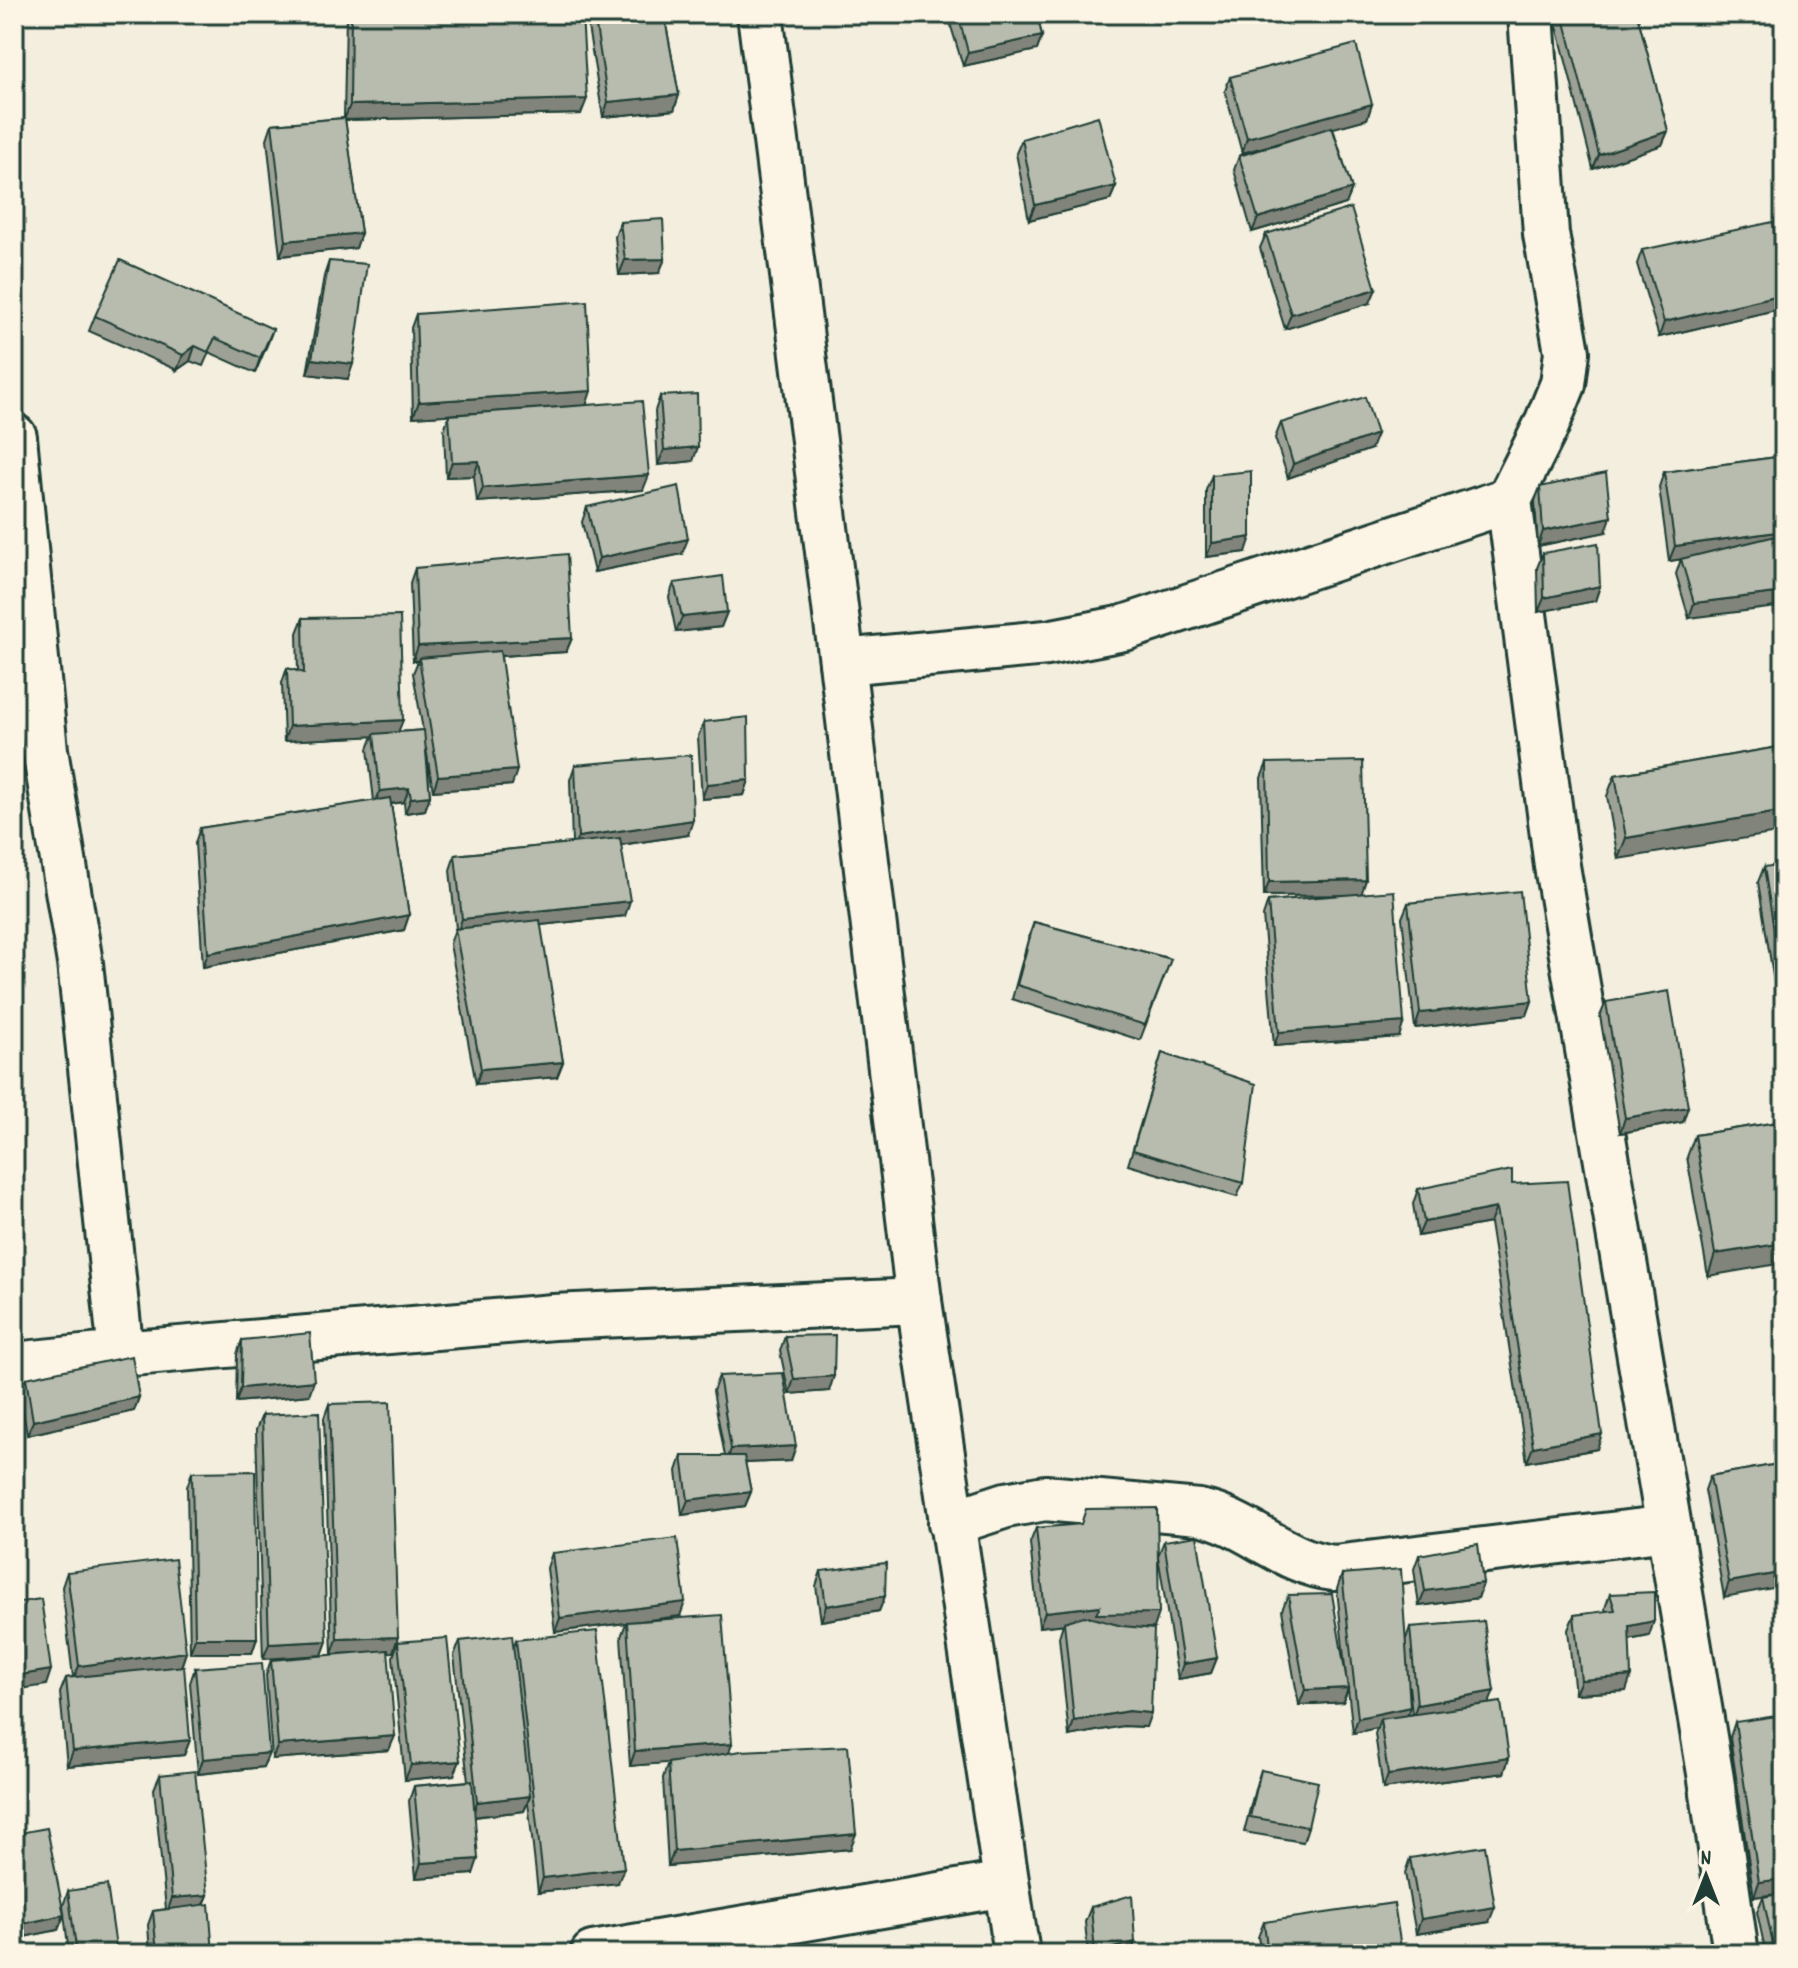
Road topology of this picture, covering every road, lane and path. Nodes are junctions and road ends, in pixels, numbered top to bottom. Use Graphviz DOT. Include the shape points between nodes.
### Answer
graph roads {
  1 [pos="760,14"];
  2 [pos="1531,14"];
  3 [pos="14,437"];
  4 [pos="1509,500"];
  5 [pos="842,662"];
  6 [pos="919,1301"];
  7 [pos="121,1354"];
  8 [pos="14,1365"];
  9 [pos="951,1523"];
  10 [pos="1669,1528"];
  11 [pos="1005,1884"];
  12 [pos="593,1954"];
  13 [pos="1017,1954"];
  14 [pos="1736,1954"];
  1 -- 5 [label="street"];
  2 -- 4 [label="street" via="1546,234 1567,352 1563,384"];
  3 -- 7 [label="street" via="45,750 80,963"];
  4 -- 5 [label="street" via="1124,628 1047,643"];
  4 -- 10 [label="street" via="1557,866"];
  5 -- 6 [label="street"];
  6 -- 7 [label="street" via="553,1317"];
  6 -- 9 [label="street"];
  7 -- 8 [label="street"];
  9 -- 10 [label="street" via="1045,1498 1199,1512 1220,1516 1304,1562 1334,1568"];
  9 -- 11 [label="street"];
  10 -- 14 [label="street"];
  11 -- 12 [label="street"];
  11 -- 13 [label="street"];
}
